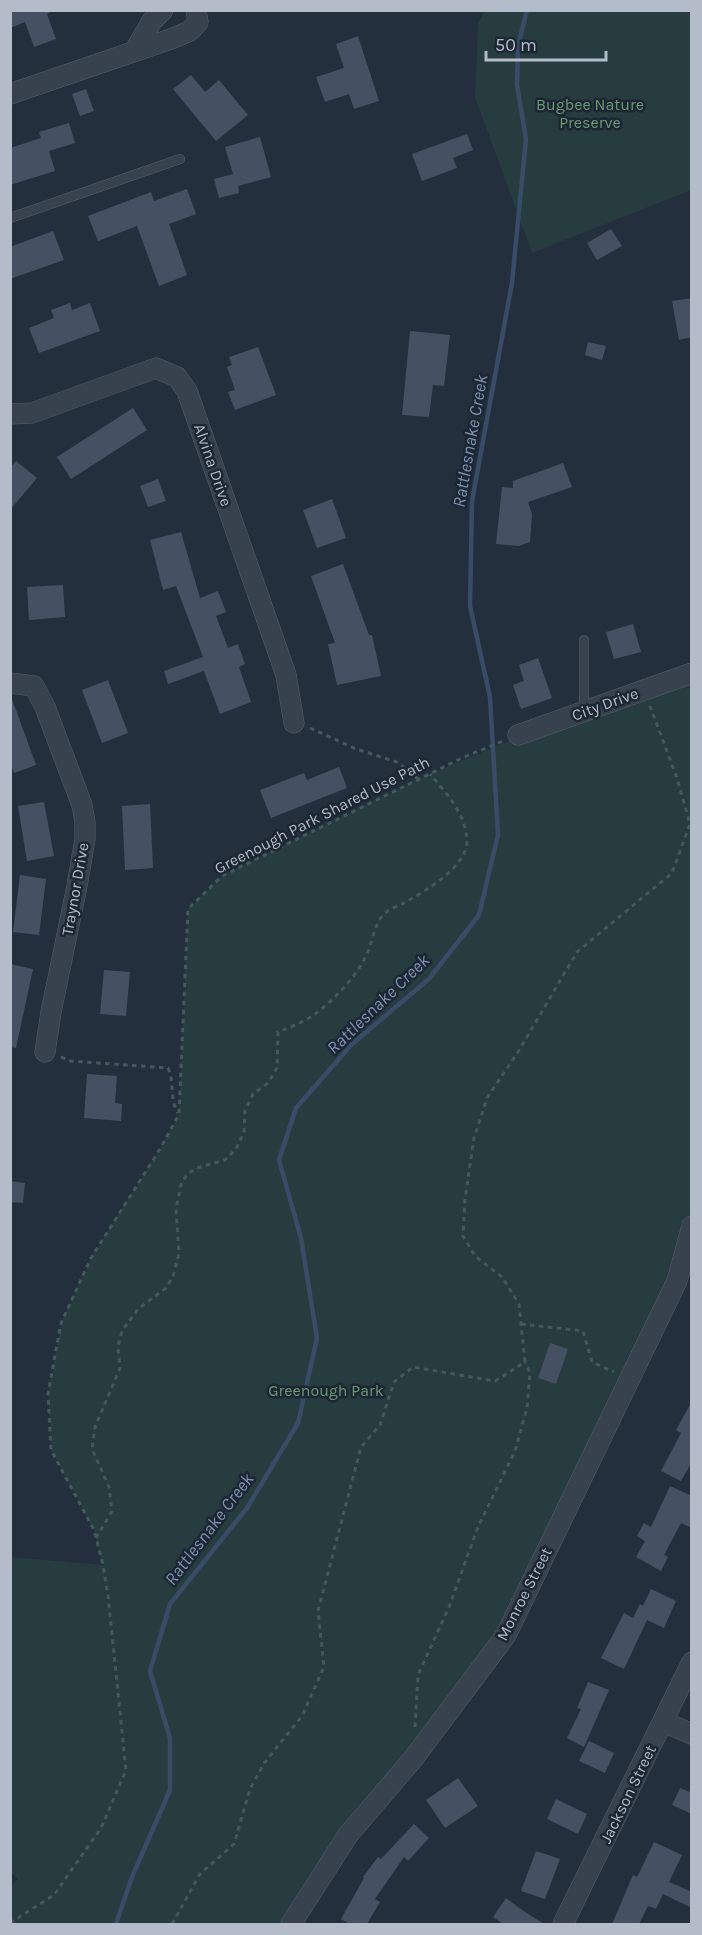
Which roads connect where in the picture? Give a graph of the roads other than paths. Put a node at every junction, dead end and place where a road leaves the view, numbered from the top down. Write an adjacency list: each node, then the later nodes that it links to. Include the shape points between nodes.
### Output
1 (163, 10): 3 (street)
2 (196, 10): 3 (street, via 198,22 190,30)
3 (135, 50): 4 (street)
4 (10, 94)
5 (180, 159): 6 (lane)
6 (10, 218)
7 (10, 414): 12 (street, Alvina Drive, via 32,413 156,368 177,377 187,392 286,675)
8 (584, 640): 11 (lane)
9 (692, 673): 11 (street, City Drive)
10 (10, 683): 14 (street, Traynor Drive, via 34,686 78,794 85,822 77,886)
11 (584, 712): 13 (street, City Drive)
12 (294, 723)
13 (518, 735)
14 (45, 1052)
15 (692, 1226): 19 (street, Monroe Street, via 677,1281 506,1635 413,1759 348,1835)
16 (692, 1662): 17 (street, Jackson Street)
17 (664, 1722): 18 (street); 20 (street, Jackson Street)
18 (692, 1734)
19 (291, 1924)
20 (563, 1924)

